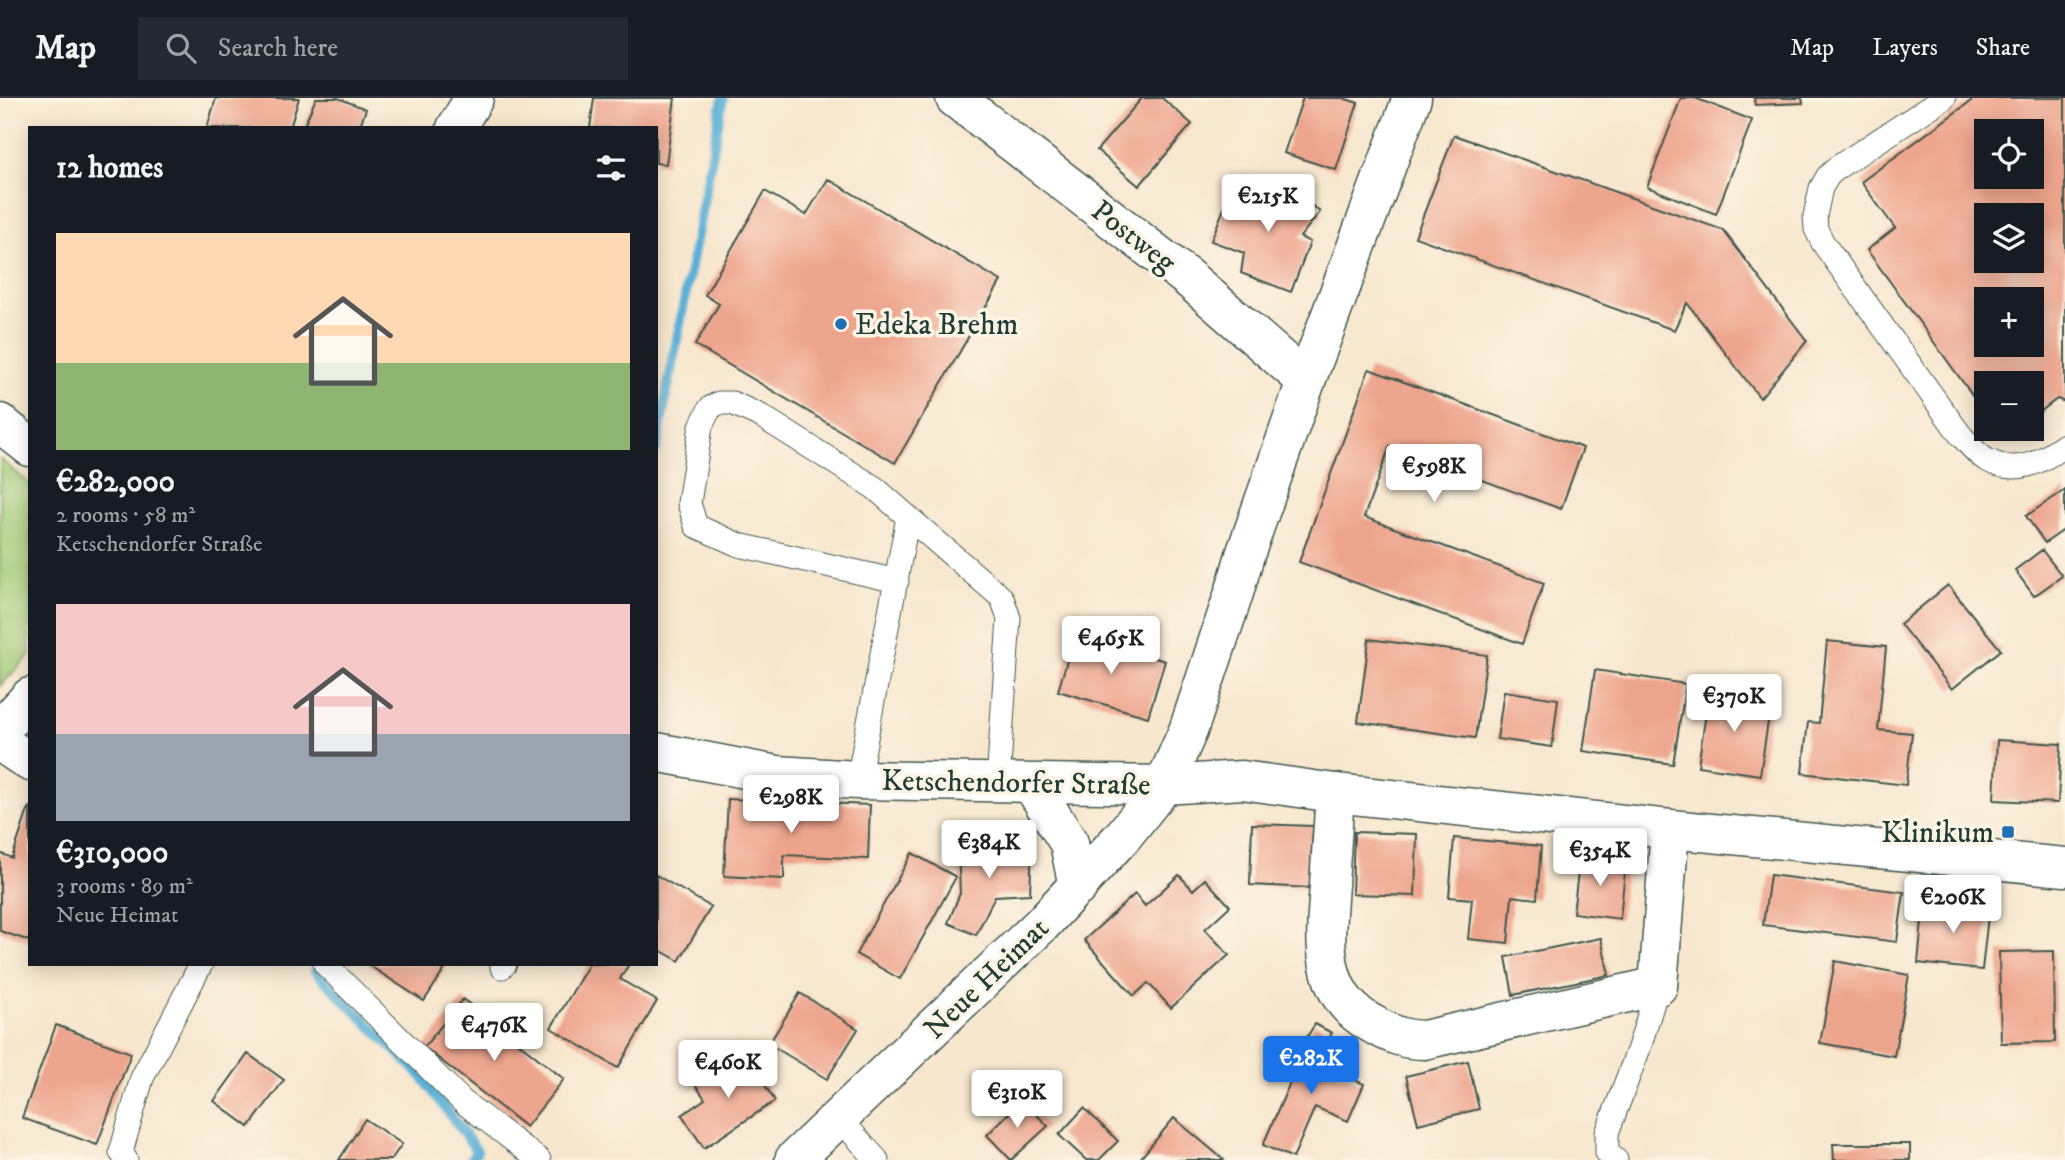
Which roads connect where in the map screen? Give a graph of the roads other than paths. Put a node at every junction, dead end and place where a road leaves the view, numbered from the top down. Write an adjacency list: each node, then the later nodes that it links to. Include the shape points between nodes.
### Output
1 (474, 98): 5 (street)
2 (955, 98): 6 (street, Postweg, via 1188,278)
3 (1412, 98): 6 (street)
4 (1944, 98): 9 (lane, via 1838,167 1821,188 1816,229 1959,433 1986,460 2011,468 2042,461)
5 (457, 126)
6 (1306, 381): 19 (street, via 1188,731)
7 (0, 423): 8 (street)
8 (28, 445)
9 (2065, 445)
10 (908, 517): 11 (lane); 11 (lane, via 875,488 732,403 710,408 701,426 689,503 696,526 739,545); 18 (lane, via 1002,598 1009,618)
11 (897, 581): 17 (lane)
12 (28, 699): 13 (street)
13 (0, 730)
14 (0, 742): 15 (street)
15 (28, 761)
16 (661, 761): 17 (street, Ketschendorfer Straße)
17 (858, 780): 18 (street, Ketschendorfer Straße)
18 (1015, 783): 19 (street, Ketschendorfer Straße); 23 (street, via 1069,844)
19 (1164, 785): 20 (street, Ketschendorfer Straße, via 1242,780); 23 (street, Neue Heimat)
20 (1335, 793): 21 (street, Ketschendorfer Straße); 26 (street, via 1325,944 1332,977 1345,1004 1372,1024 1398,1037 1424,1040)
21 (1670, 829): 22 (street, Ketschendorfer Straße); 26 (street)
22 (2065, 867)
23 (1077, 887): 27 (street, Neue Heimat)
24 (200, 966): 29 (lane, via 142,1077 121,1152)
25 (329, 968): 30 (lane, via 462,1101)
26 (1658, 986): 28 (lane, via 1607,1133)
27 (840, 1119): 31 (street, Neue Heimat); 32 (lane)
28 (1608, 1158)
29 (126, 1160)
30 (540, 1160)
31 (794, 1160)
32 (877, 1160)

